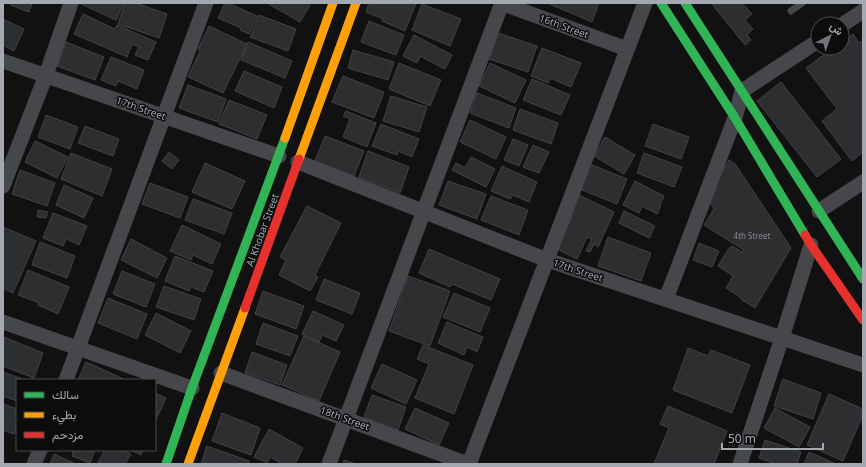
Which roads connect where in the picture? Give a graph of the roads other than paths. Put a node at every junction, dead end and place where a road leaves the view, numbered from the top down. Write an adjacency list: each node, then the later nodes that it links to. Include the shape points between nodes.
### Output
1 (71, 3): 16 (street)
2 (206, 3): 18 (street)
3 (333, 3): 20 (street, Al Khobar Street)
4 (356, 3): 21 (street, Al Khobar Street)
5 (502, 3): 14 (street, 16th Street); 25 (street)
6 (645, 3): 14 (street)
7 (661, 3): 19 (street)
8 (685, 3): 17 (street)
9 (802, 3): 10 (lane)
10 (791, 11)
11 (863, 11): 12 (street)
12 (850, 20)
13 (810, 46): 17 (street)
14 (627, 49): 27 (street)
15 (3, 61): 16 (street, 17th Street)
16 (46, 75): 18 (street, 17th Street); 23 (street)
17 (742, 91): 19 (street); 24 (street)
18 (164, 116): 20 (street, 17th Street); 33 (street)
19 (735, 118): 26 (street); 29 (street)
20 (279, 156): 37 (street, Al Khobar Street)
21 (298, 162): 25 (street, 17th Street); 35 (street, Al Khobar Street)
22 (863, 182): 24 (street)
23 (3, 186)
24 (819, 211): 28 (street)
25 (424, 212): 27 (street, 17th Street); 38 (street)
26 (812, 245): 30 (street); 32 (street)
27 (547, 260): 29 (street, 17th Street); 44 (street)
28 (863, 279)
29 (666, 299): 32 (street, 17th Street)
30 (863, 320)
31 (3, 322): 33 (street)
32 (782, 338): 34 (street, 17th Street); 45 (street)
33 (78, 348): 36 (street); 37 (street)
34 (863, 365)
35 (221, 373): 38 (street, 18th Street); 42 (street, Al Khobar Street)
36 (66, 379)
37 (192, 388): 41 (street, Al Khobar Street)
38 (346, 418): 43 (street); 44 (street, 18th Street)
39 (40, 451): 40 (street)
40 (34, 464)
41 (166, 464)
42 (188, 464)
43 (329, 464)
44 (469, 464)
45 (740, 464)

